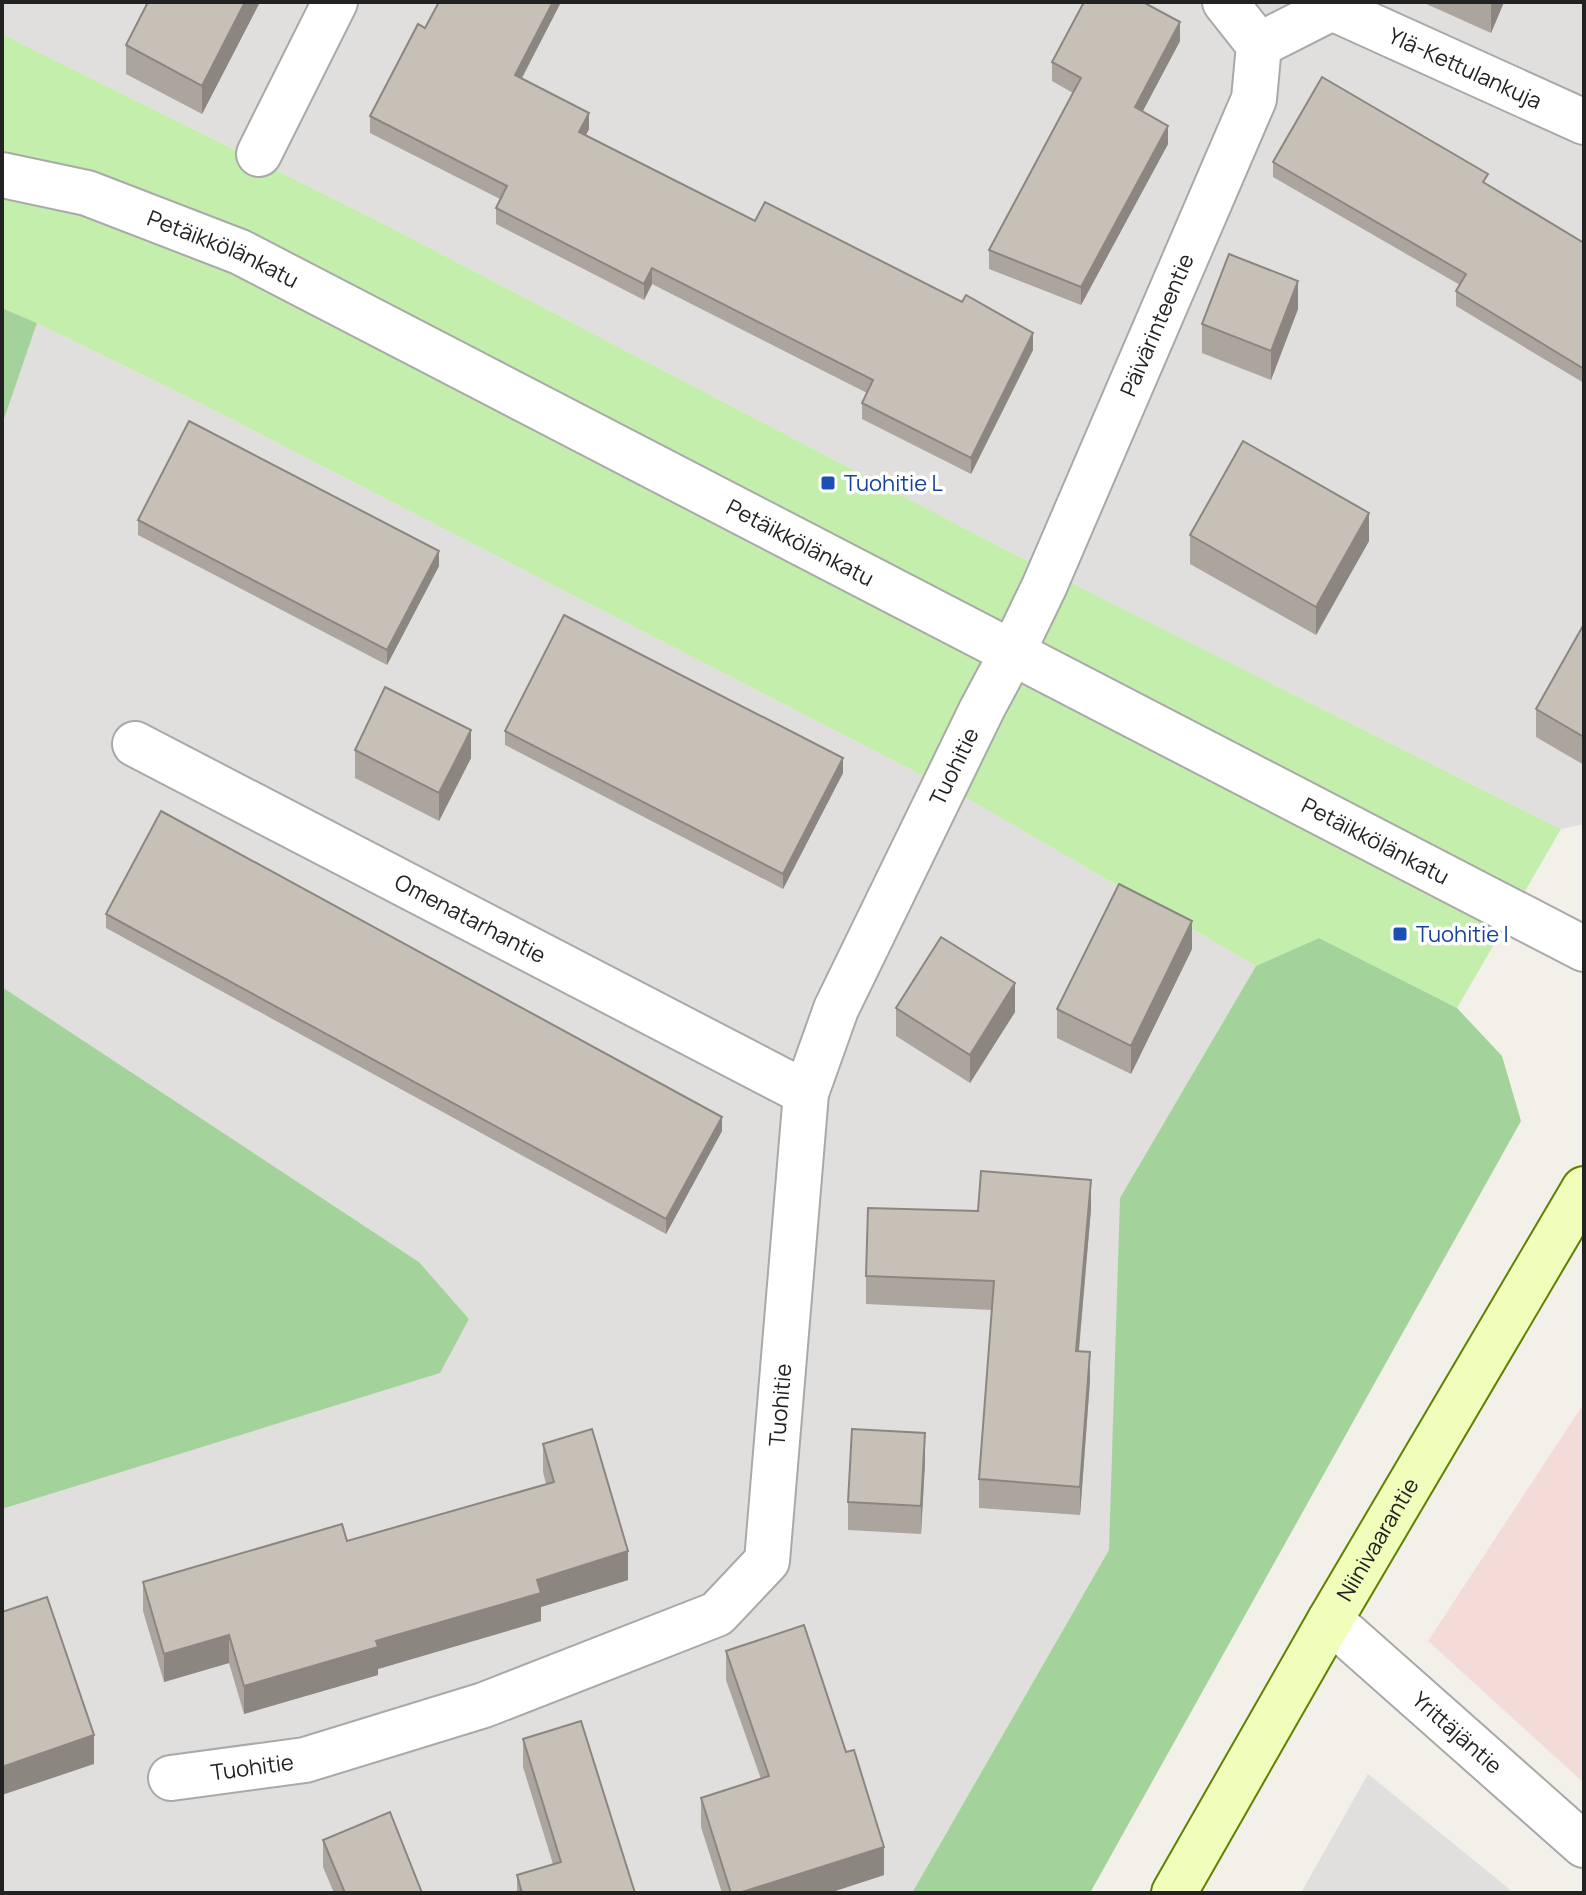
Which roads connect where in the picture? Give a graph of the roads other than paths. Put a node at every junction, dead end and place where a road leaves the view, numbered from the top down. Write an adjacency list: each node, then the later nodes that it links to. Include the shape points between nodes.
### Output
1 (335, 2): 6 (street)
2 (1225, 2): 4 (street)
3 (1333, 5): 4 (street, Ylä-Kettulankuja); 5 (street, Ylä-Kettulankuja)
4 (1259, 45): 8 (street, Päivärinteentie, via 1254,99)
5 (1584, 122)
6 (259, 154)
7 (2, 175): 8 (street, Petäikkölänkatu, via 87,193 240,252)
8 (1013, 651): 10 (street, Petäikkölänkatu); 11 (street, Tuohitie, via 836,1009)
9 (135, 744): 11 (street, Omenatarhantie)
10 (1584, 949)
11 (806, 1093): 14 (street, Tuohitie, via 767,1561 717,1614 484,1705 305,1760)
12 (1584, 1189): 13 (main road, Niinivaarantie)
13 (1330, 1620): 15 (street, Yrittäjäntie); 16 (main road, Niinivaarantie)
14 (171, 1778)
15 (1584, 1845)
16 (1174, 1893)

